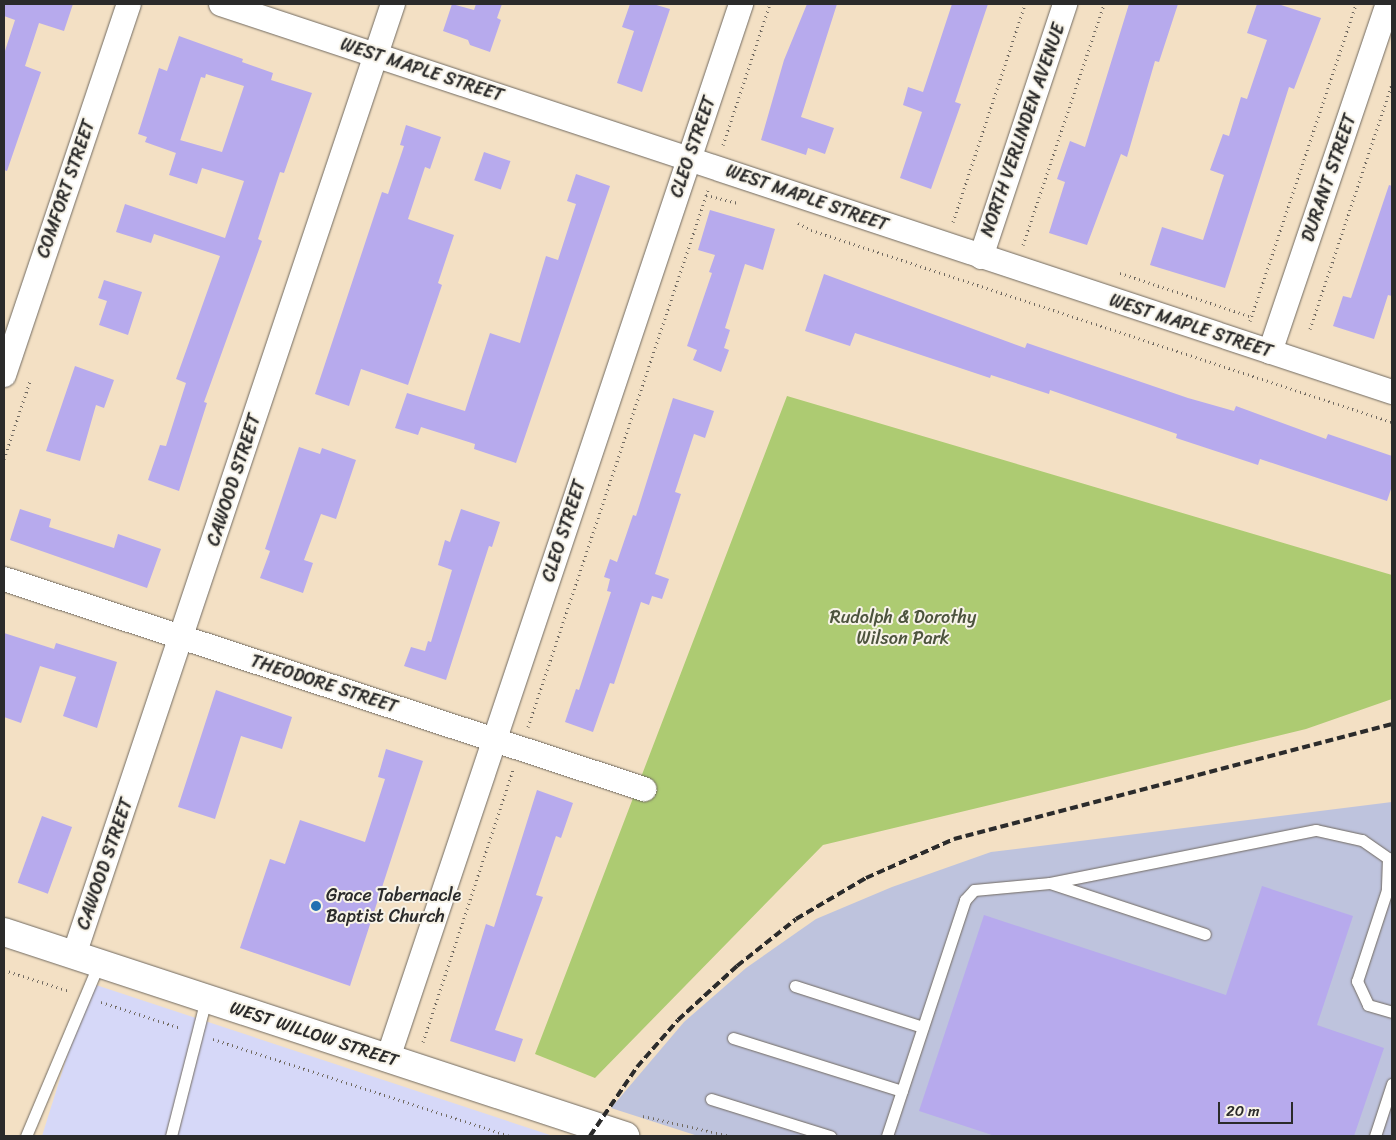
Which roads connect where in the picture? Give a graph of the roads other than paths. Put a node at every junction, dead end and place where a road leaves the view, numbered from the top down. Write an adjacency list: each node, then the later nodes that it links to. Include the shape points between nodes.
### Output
1 (129, 4): 11 (street, COMFORT STREET)
2 (221, 4): 7 (street, WEST MAPLE STREET)
3 (393, 4): 7 (street, CAWOOD STREET)
4 (741, 4): 8 (street, CLEO STREET)
5 (1066, 4): 9 (street, NORTH VERLINDEN AVENUE)
6 (1388, 4): 10 (street, DURANT STREET, via 1279,325)
7 (375, 55): 8 (street, WEST MAPLE STREET); 14 (street, CAWOOD STREET)
8 (688, 158): 9 (street, WEST MAPLE STREET); 15 (street, CLEO STREET)
9 (981, 257): 10 (street, WEST MAPLE STREET)
10 (1260, 349): 12 (street, WEST MAPLE STREET)
11 (4, 374)
12 (1392, 392)
13 (4, 579): 14 (street, THEODORE STREET)
14 (182, 637): 15 (street, THEODORE STREET); 20 (street, CAWOOD STREET)
15 (494, 741): 16 (street, THEODORE STREET); 26 (street, CLEO STREET)
16 (644, 789)
17 (1050, 883): 19 (lane); 23 (lane, via 1316,830 1362,840 1388,858 1387,890 1357,981 1368,1005); 24 (lane, via 974,890 966,900)
18 (4, 932): 20 (street, WEST WILLOW STREET)
19 (1205, 934)
20 (86, 959): 22 (street, WEST WILLOW STREET); 30 (lane, via 85,997)
21 (795, 986): 24 (lane)
22 (206, 999): 26 (street, WEST WILLOW STREET); 31 (lane)
23 (1392, 1012)
24 (923, 1028): 28 (lane)
25 (733, 1038): 28 (lane)
26 (388, 1058): 32 (street, WEST WILLOW STREET)
27 (1392, 1084): 35 (lane)
28 (902, 1091): 34 (lane)
29 (711, 1099): 33 (lane)
30 (26, 1136)
31 (171, 1136)
32 (625, 1136)
33 (830, 1136)
34 (887, 1136)
35 (1375, 1136)

